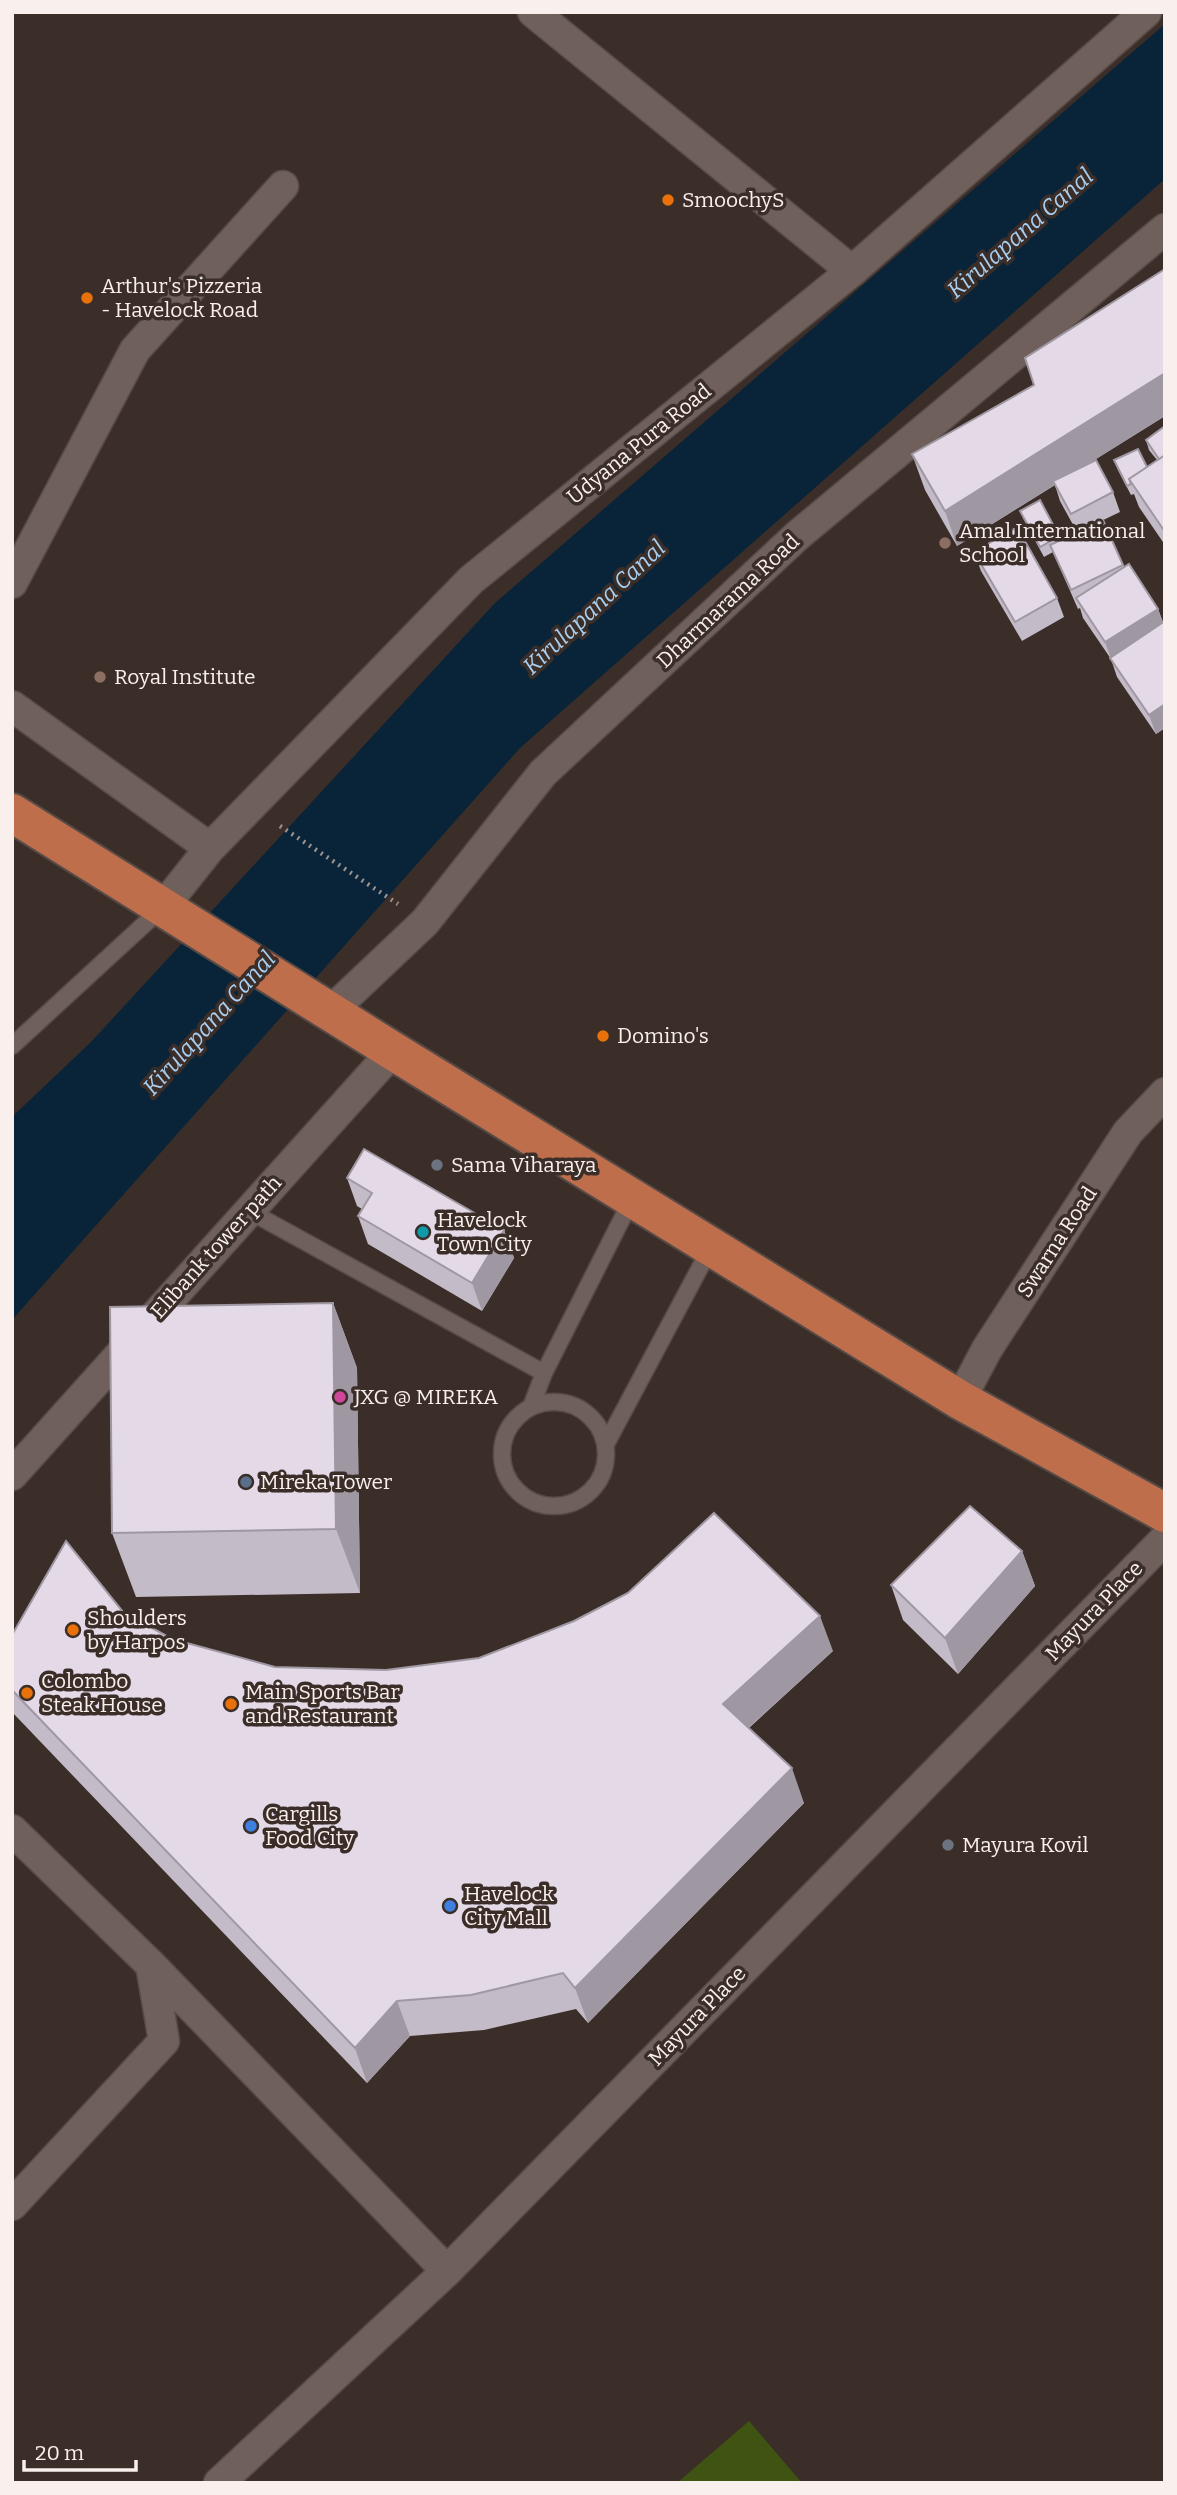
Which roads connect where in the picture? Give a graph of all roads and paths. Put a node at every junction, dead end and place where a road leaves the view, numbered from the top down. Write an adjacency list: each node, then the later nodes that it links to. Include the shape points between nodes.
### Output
1 (533, 12): 5 (street)
2 (1146, 12): 5 (street, Udyana Pura Road)
3 (283, 186): 6 (street, via 135,350)
4 (1165, 229): 13 (street, Dharmarama Road, via 797,536 543,773 425,922)
5 (852, 271): 10 (street, Udyana Pura Road, via 471,579)
6 (12, 583)
7 (12, 706): 10 (street)
8 (12, 813): 12 (highway)
9 (270, 819): 11 (path)
10 (209, 848): 12 (street, Udyana Pura Road)
11 (405, 909)
12 (166, 910): 13 (highway); 14 (lane)
13 (319, 1005): 15 (highway)
14 (12, 1046)
15 (393, 1051): 17 (highway); 18 (street, Elibank tower path)
16 (1165, 1093): 21 (street, Swarna Road, via 1128,1132)
17 (632, 1199): 19 (highway); 20 (lane)
18 (249, 1211): 20 (lane); 24 (street, Elibank tower path)
19 (711, 1247): 21 (highway); 23 (lane)
20 (544, 1373): 22 (lane)
21 (960, 1400): 25 (highway)
22 (531, 1407): 23 (lane, via 548,1402 581,1409 594,1421); 23 (lane, via 507,1431 502,1464 519,1494 534,1503 568,1505 584,1497 604,1470)
23 (606, 1444)
24 (12, 1475)
25 (1165, 1513)
26 (1165, 1539): 30 (street, Mayura Place)
27 (12, 1830): 28 (street)
28 (151, 1965): 29 (street, via 164,2041); 30 (street)
29 (12, 2205)
30 (447, 2271): 31 (street, Mayura Place)
31 (219, 2483)

